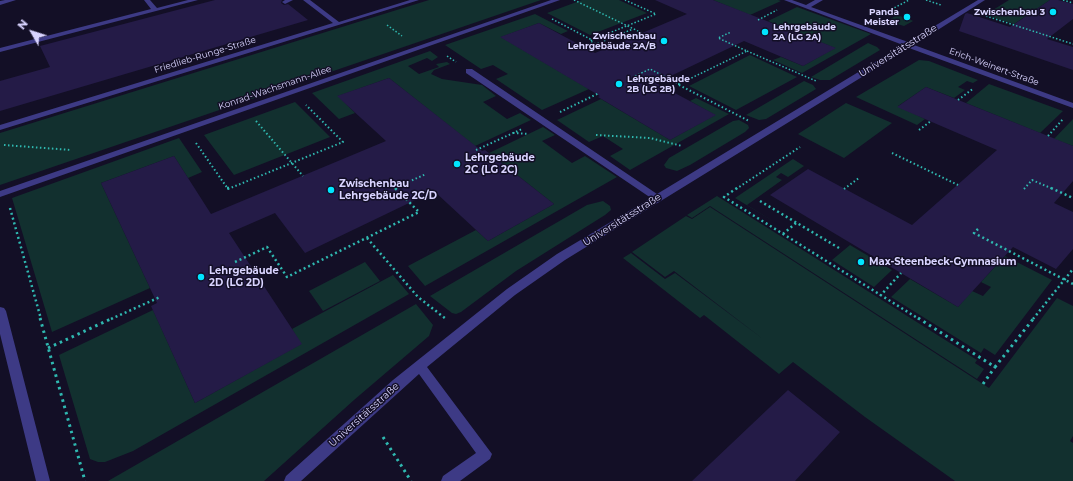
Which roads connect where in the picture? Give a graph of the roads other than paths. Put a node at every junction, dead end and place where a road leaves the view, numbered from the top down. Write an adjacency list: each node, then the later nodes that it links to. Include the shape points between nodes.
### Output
1 (13, 0): 10 (street)
2 (147, 0): 12 (street)
3 (195, 0): 12 (street)
4 (306, 0): 13 (street)
5 (416, 0): 13 (street, Friedlieb-Runge-Straße)
6 (557, 0): 19 (street, Konrad-Wachsmann-Allee)
7 (787, 0): 11 (street)
8 (820, 0): 11 (street)
9 (982, 0): 14 (street, Universitätsstraße)
10 (0, 3)
11 (806, 7): 14 (street)
12 (155, 10): 15 (street)
13 (338, 24): 18 (street, Friedlieb-Runge-Straße)
14 (909, 45): 17 (street, Erich-Weinert-Straße); 20 (street, Universitätsstraße)
15 (0, 50)
16 (469, 71): 20 (street)
17 (1073, 106)
18 (0, 128)
19 (3, 193)
20 (657, 198): 22 (street, Universitätsstraße, via 511,292)
21 (0, 311): 23 (street)
22 (420, 366): 24 (street, Universitätsstraße); 25 (street, via 485,454)
23 (43, 481)
24 (291, 481)
25 (448, 481)

